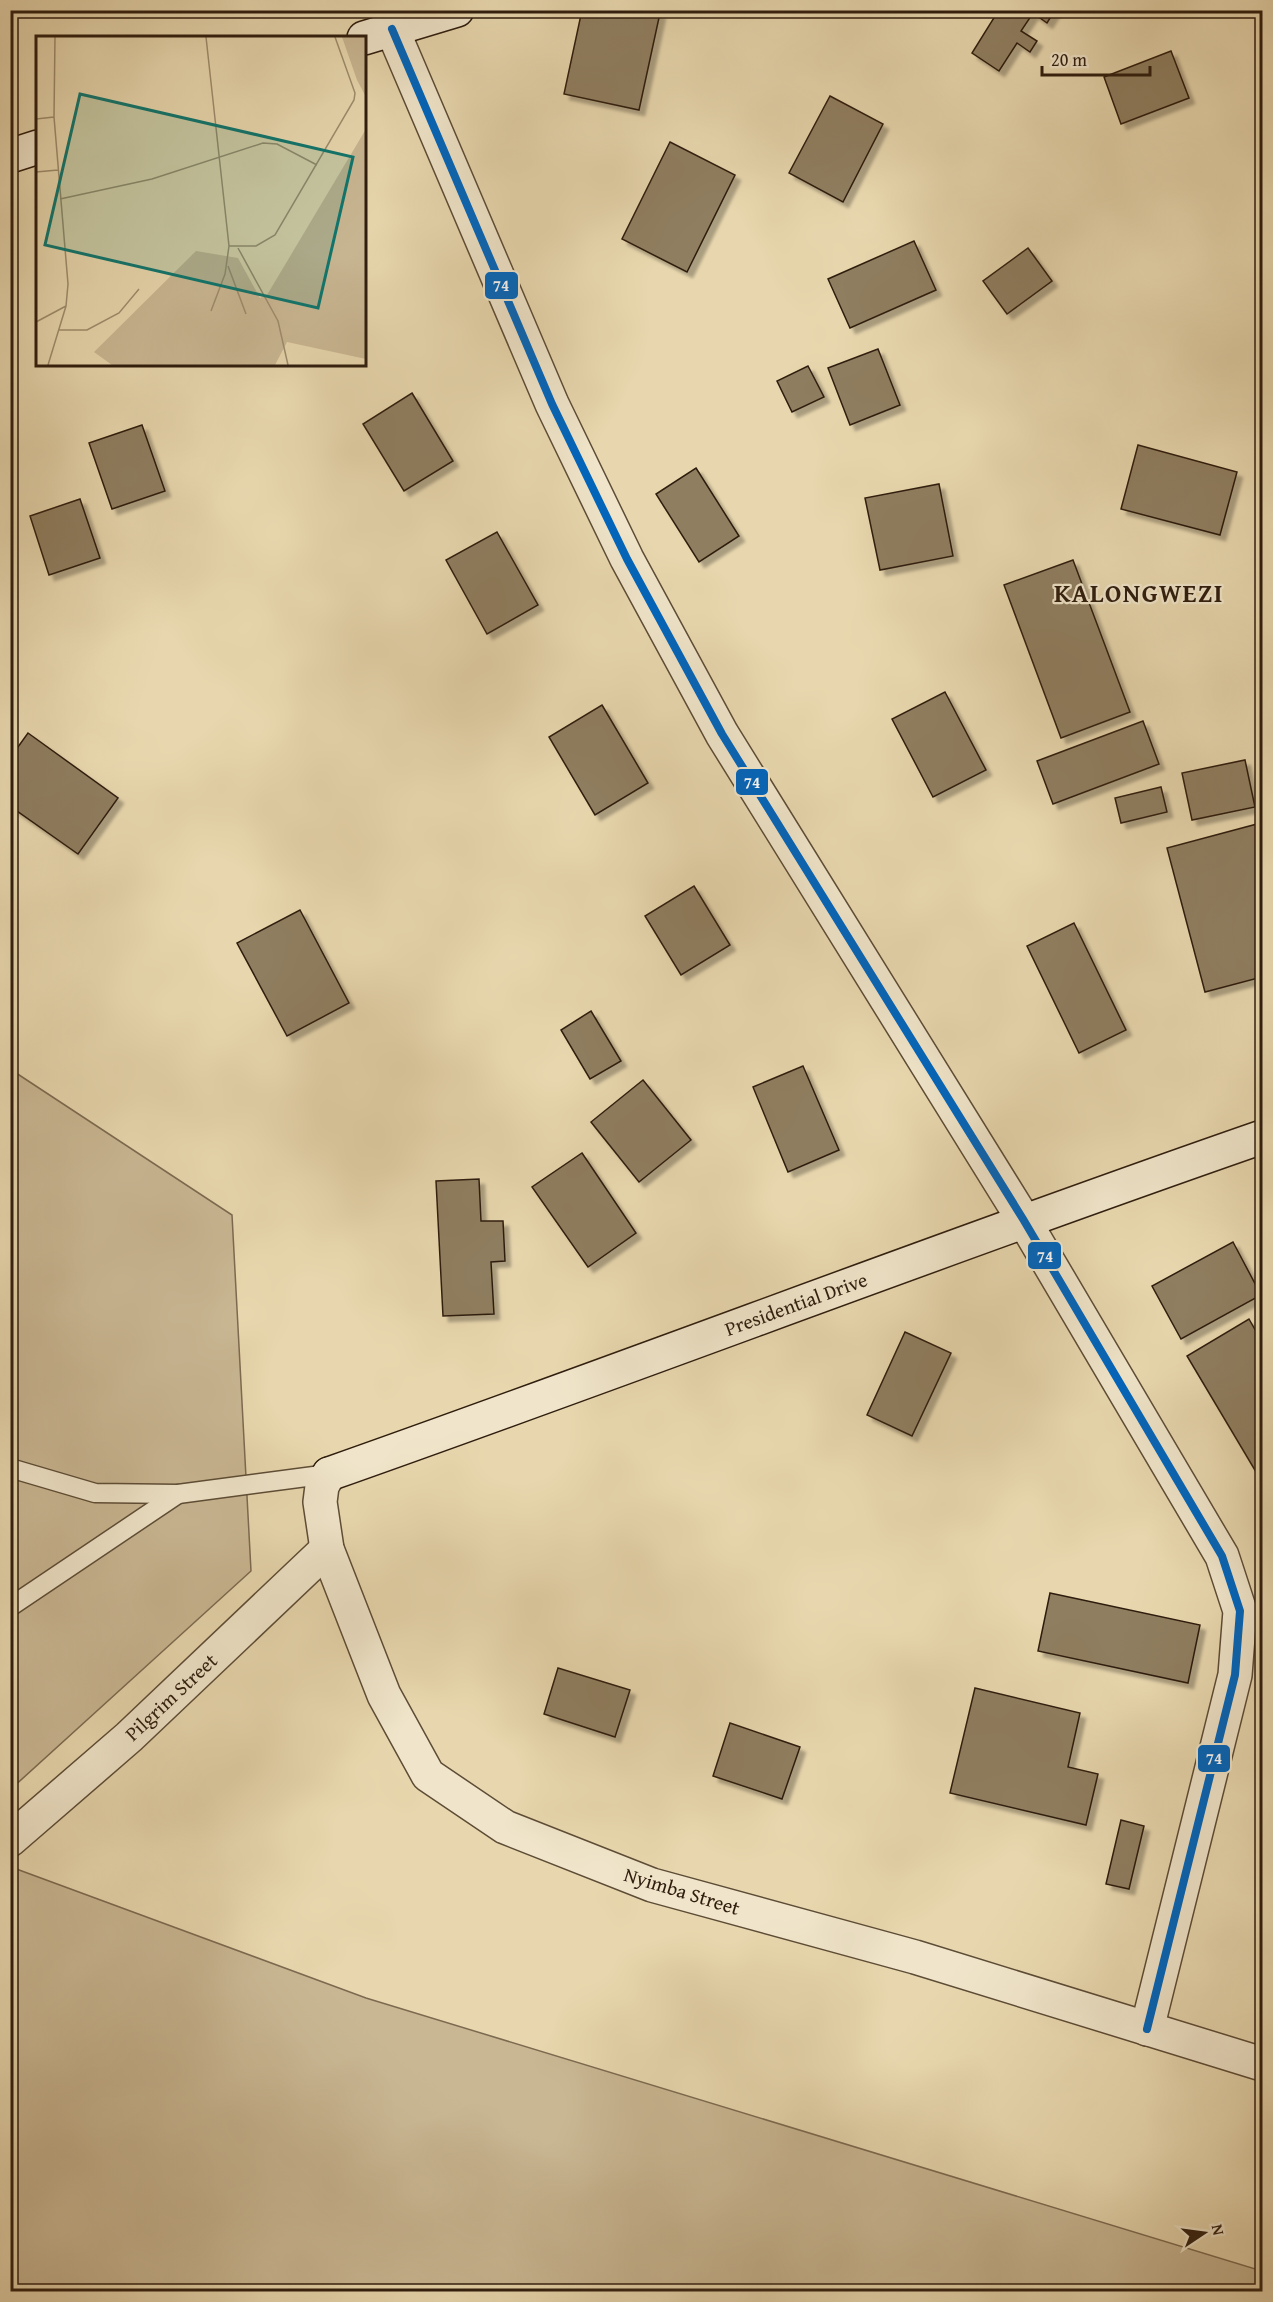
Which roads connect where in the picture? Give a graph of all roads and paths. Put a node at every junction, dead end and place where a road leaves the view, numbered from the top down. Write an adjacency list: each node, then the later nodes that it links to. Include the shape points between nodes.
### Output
1 (457, 10): 2 (street)
2 (378, 33): 6 (street, via 627,560 722,734)
3 (36, 148): 4 (street)
4 (10, 156)
5 (1263, 1137): 6 (street, Presidential Drive)
6 (1023, 1219): 8 (street, Presidential Drive); 13 (street, via 1222,1556 1240,1611 1235,1676)
7 (10, 1468): 9 (lane, via 95,1493)
8 (329, 1474): 9 (lane); 10 (street, Nyimba Street, via 320,1502)
9 (178, 1494): 11 (lane)
10 (327, 1549): 12 (street, Pilgrim Street, via 129,1737); 13 (street, Nyimba Street, via 384,1695 428,1775 505,1827 652,1885 915,1957)
11 (10, 1607)
12 (10, 1840)
13 (1147, 2029): 14 (street, Nyimba Street)
14 (1263, 2064)

